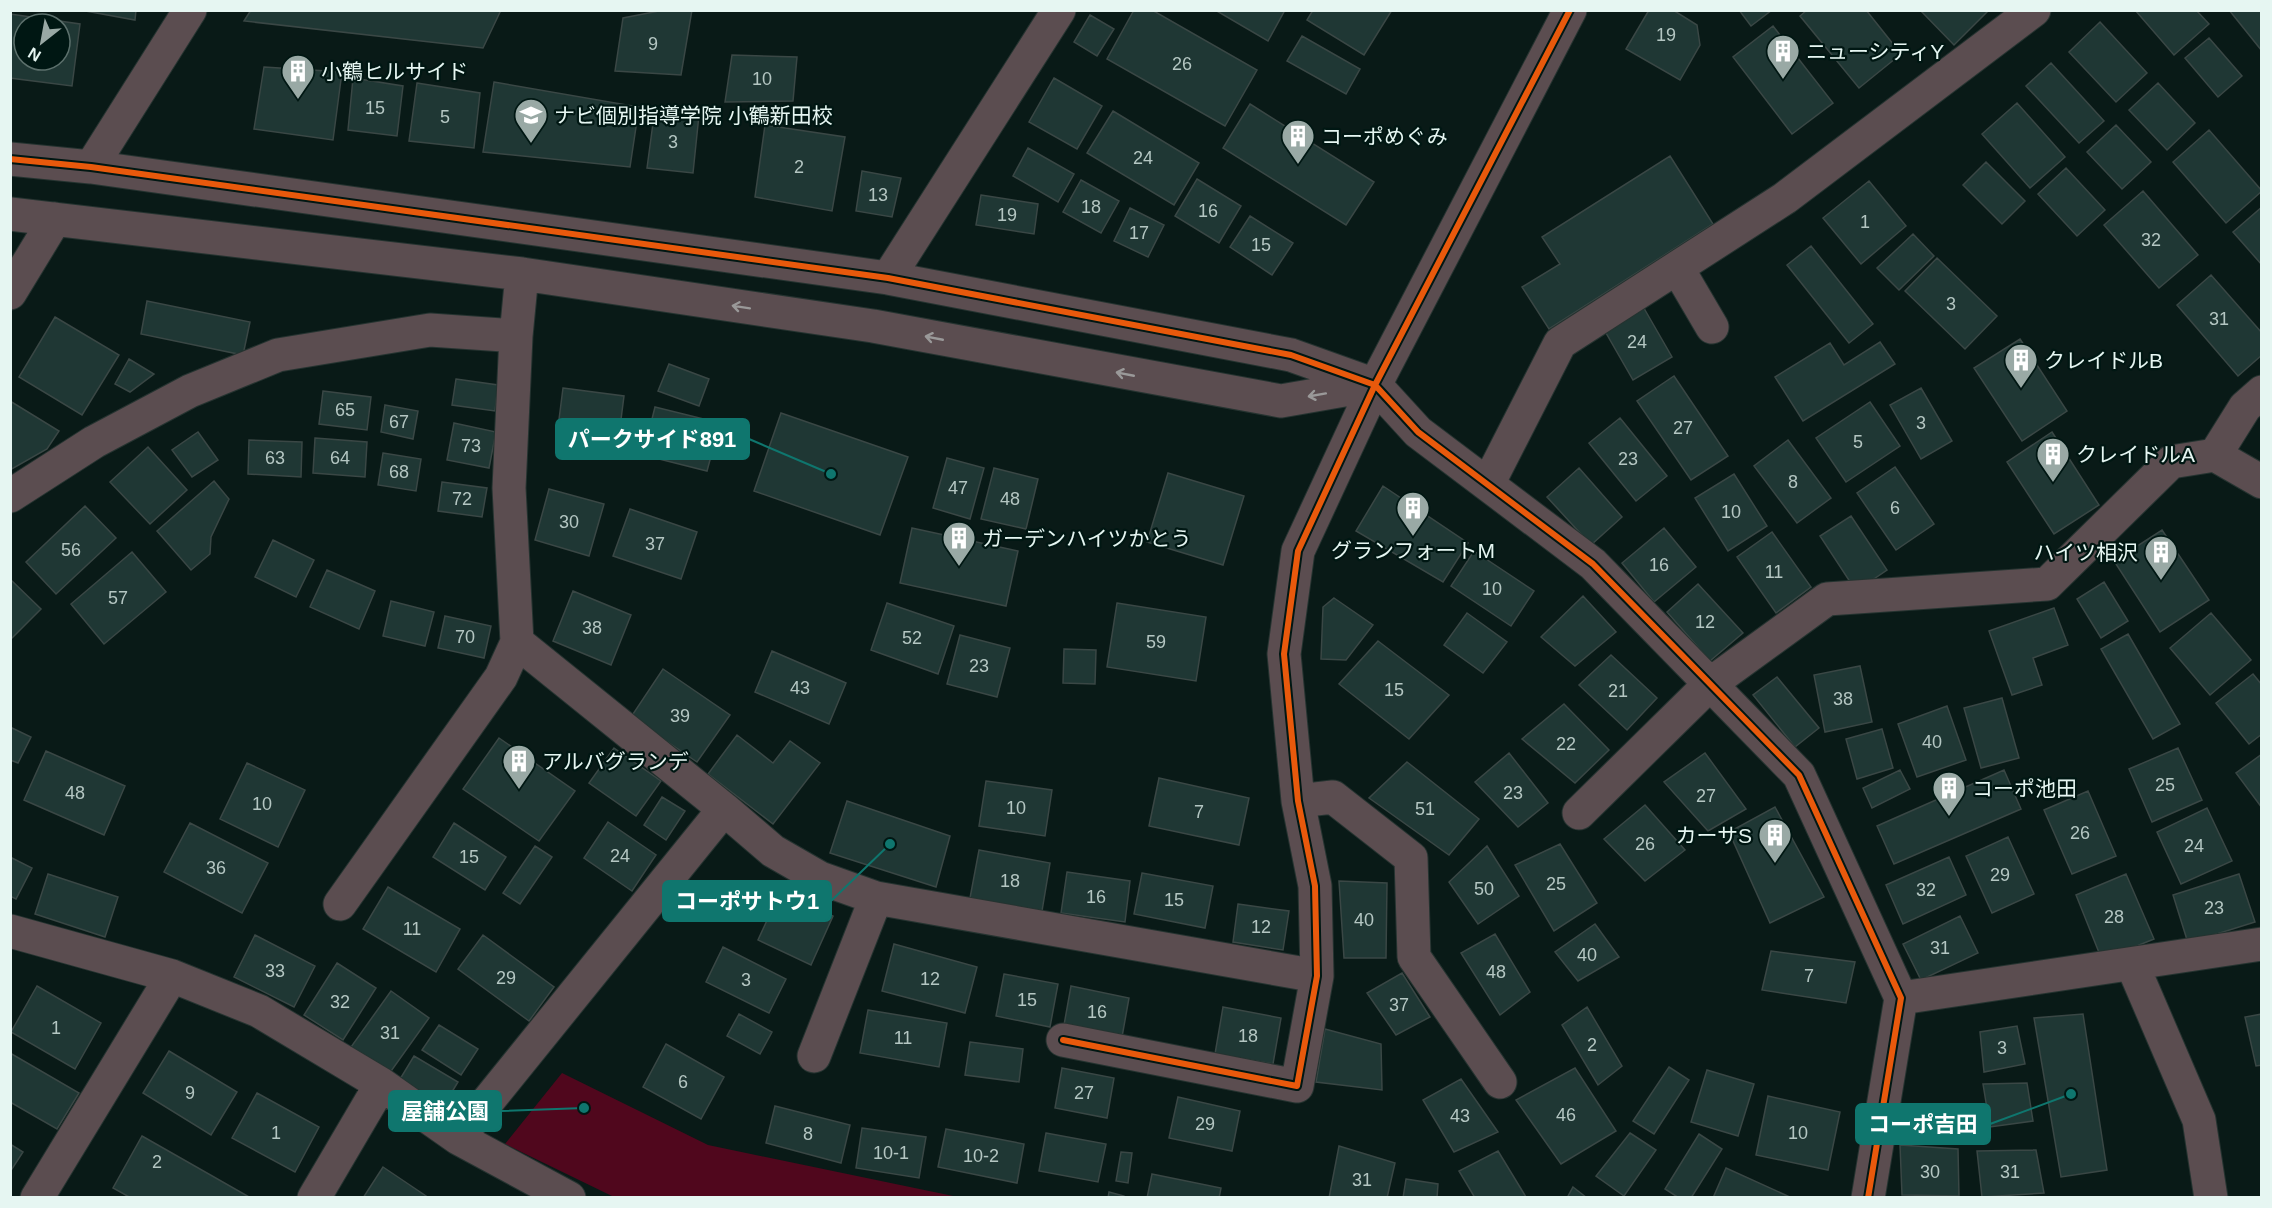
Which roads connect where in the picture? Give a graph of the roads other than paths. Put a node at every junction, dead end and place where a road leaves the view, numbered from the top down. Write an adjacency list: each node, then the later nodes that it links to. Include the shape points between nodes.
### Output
1 (190, 10): 6 (street)
2 (1059, 10): 11 (street)
3 (1570, 10): 15 (street)
4 (2034, 10): 9 (street, via 1785,198)
5 (10, 159): 6 (street)
6 (91, 167): 11 (street)
7 (10, 214): 8 (street)
8 (55, 219): 10 (street); 12 (street)
9 (1678, 269): 13 (street); 19 (street, via 1560,343)
10 (522, 274): 14 (street); 15 (street, one-way to 10, via 1281,401 873,326)
11 (888, 278): 15 (street, via 1291,355)
12 (10, 293)
13 (1712, 327)
14 (516, 336): 20 (street, via 430,330 278,355 189,391 94,442); 21 (street, via 509,488)
15 (1375, 385): 19 (street, via 1418,432); 23 (street, via 1298,551 1284,654)
16 (2262, 392): 17 (street, via 2245,407)
17 (2215, 455): 18 (street); 22 (street, via 2170,462 2047,584 1827,599)
18 (2262, 482)
19 (1488, 484): 22 (street, via 1593,564)
20 (10, 496)
21 (517, 642): 24 (street); 27 (street, via 501,677)
22 (1710, 684): 25 (street); 33 (street, via 1799,775)
23 (1298, 801): 32 (street, via 1315,886); 36 (street, via 1334,797 1411,858 1414,957)
24 (724, 808): 26 (street, via 773,851 819,878); 38 (street)
25 (1579, 813)
26 (876, 898): 32 (street); 35 (street)
27 (340, 904)
28 (10, 931): 31 (street)
29 (2262, 944): 30 (street)
30 (2132, 964): 33 (street); 43 (street, via 2199,1120)
31 (172, 976): 37 (street, via 259,1011); 39 (street)
32 (1317, 976): 34 (street, via 1297,1086)
33 (1901, 998): 42 (street)
34 (1064, 1040)
35 (814, 1056)
36 (1500, 1082)
37 (381, 1084): 38 (street); 40 (street)
38 (458, 1138): 41 (street)
39 (37, 1197)
40 (314, 1197)
41 (569, 1197)
42 (1868, 1197)
43 (2211, 1197)

